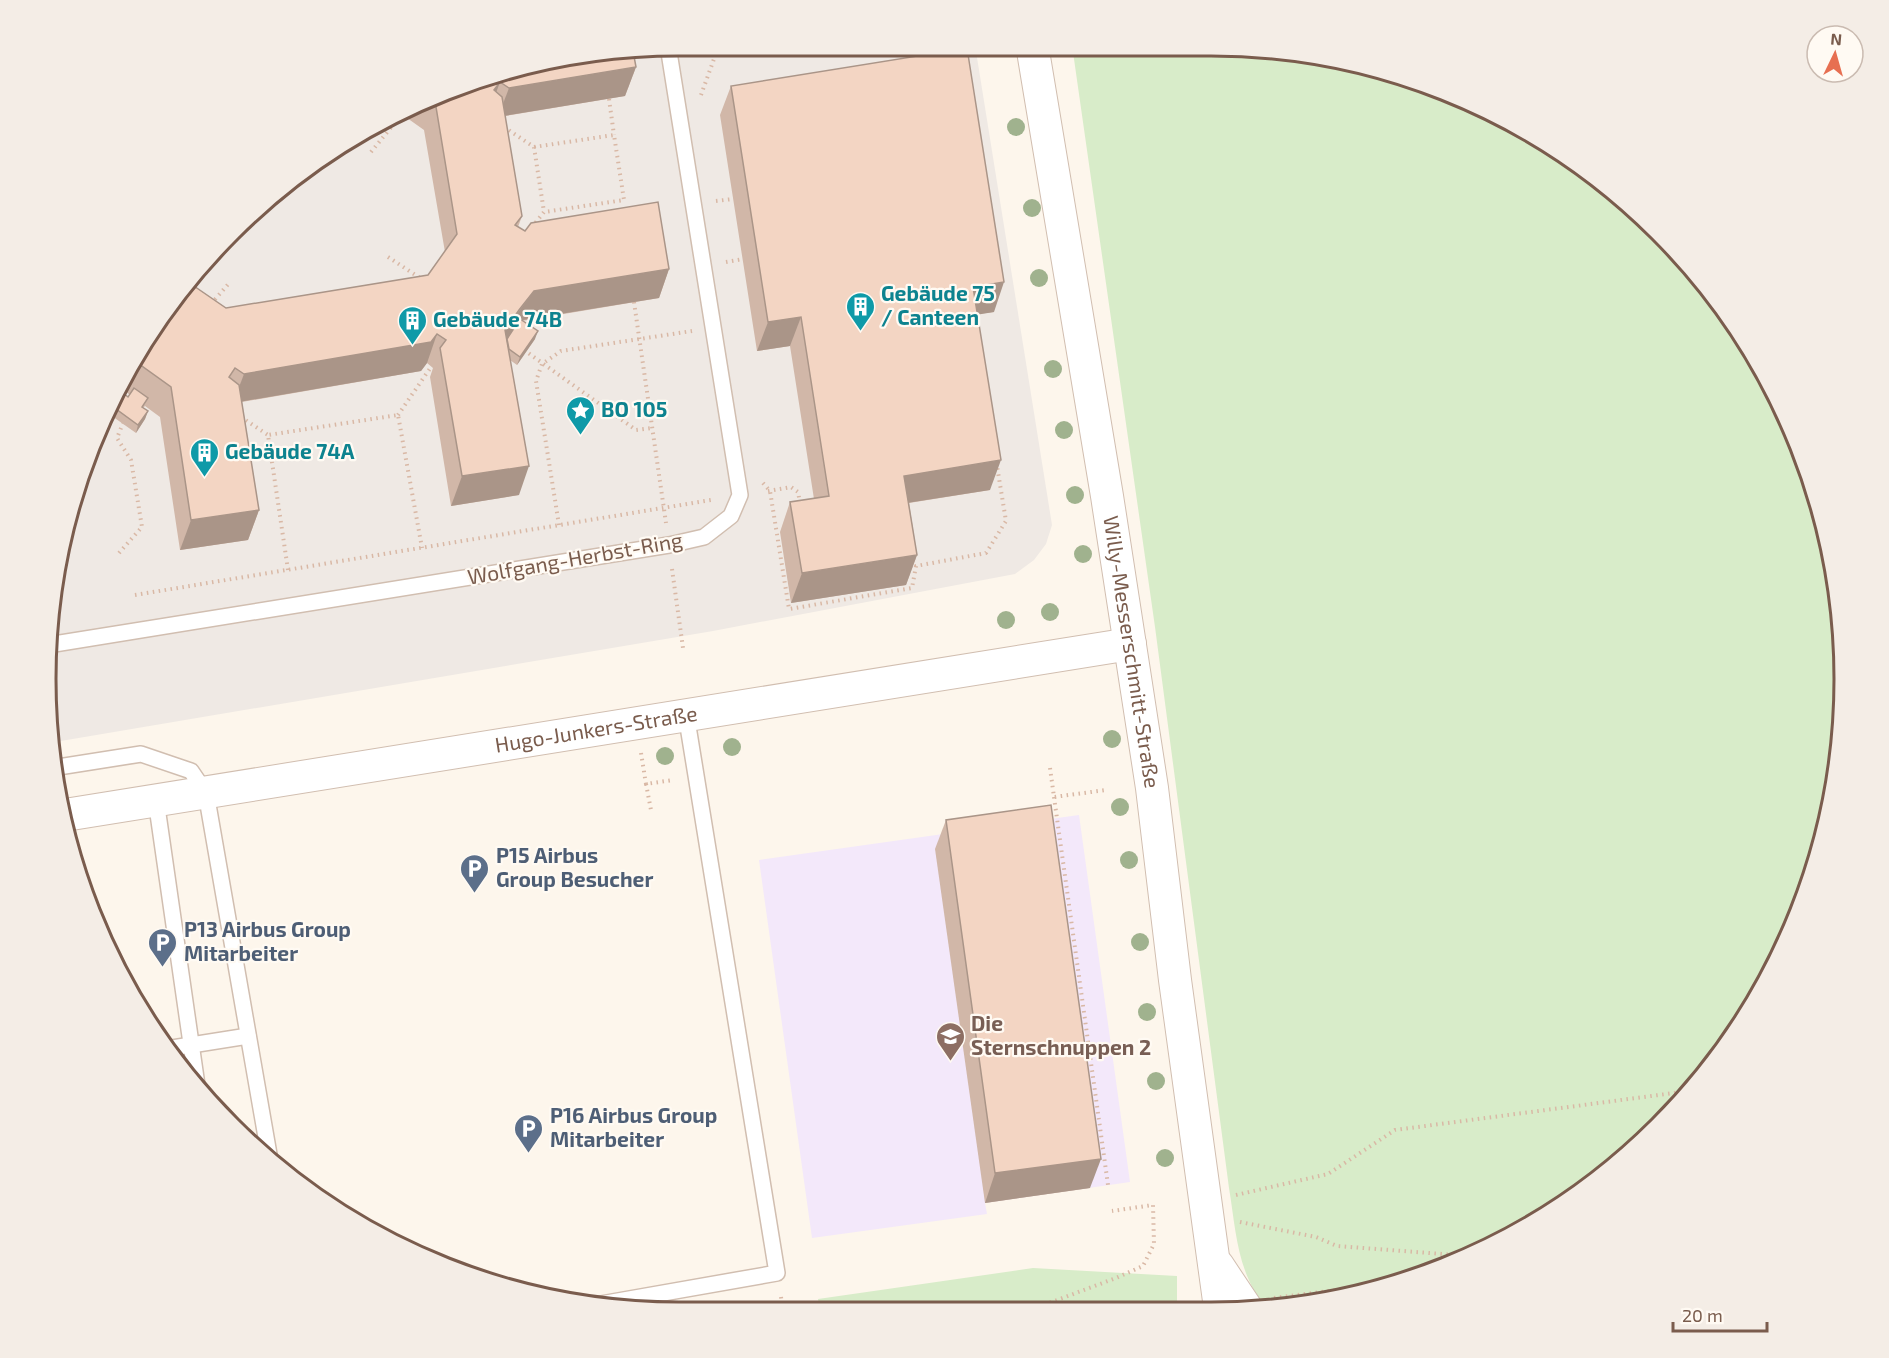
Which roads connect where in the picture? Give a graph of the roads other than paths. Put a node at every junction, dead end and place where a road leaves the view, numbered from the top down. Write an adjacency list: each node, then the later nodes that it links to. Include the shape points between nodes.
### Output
1 (670, 56): 3 (lane, Wolfgang-Herbst-Ring, via 740,495 731,516 704,537 669,545)
2 (1034, 56): 4 (street, Willy-Messerschmitt-Straße)
3 (57, 644)
4 (1130, 644): 5 (street, Hugo-Junkers-Straße); 15 (street, Willy-Messerschmitt-Straße)
5 (686, 714): 7 (street, Hugo-Junkers-Straße); 16 (lane, via 777,1274)
6 (62, 766): 7 (lane, via 141,754 190,771)
7 (206, 793): 8 (street, Hugo-Junkers-Straße); 10 (lane)
8 (156, 800): 9 (street, Hugo-Junkers-Straße); 11 (lane)
9 (70, 814)
10 (248, 1036): 11 (lane); 14 (lane)
11 (191, 1045): 12 (lane); 13 (lane)
12 (176, 1047)
13 (195, 1072)
14 (268, 1148)
15 (1215, 1260): 17 (street, Willy-Messerschmitt-Straße); 18 (street, Willy-Messerschmitt-Straße)
16 (626, 1300)
17 (1256, 1301)
18 (1219, 1302)

